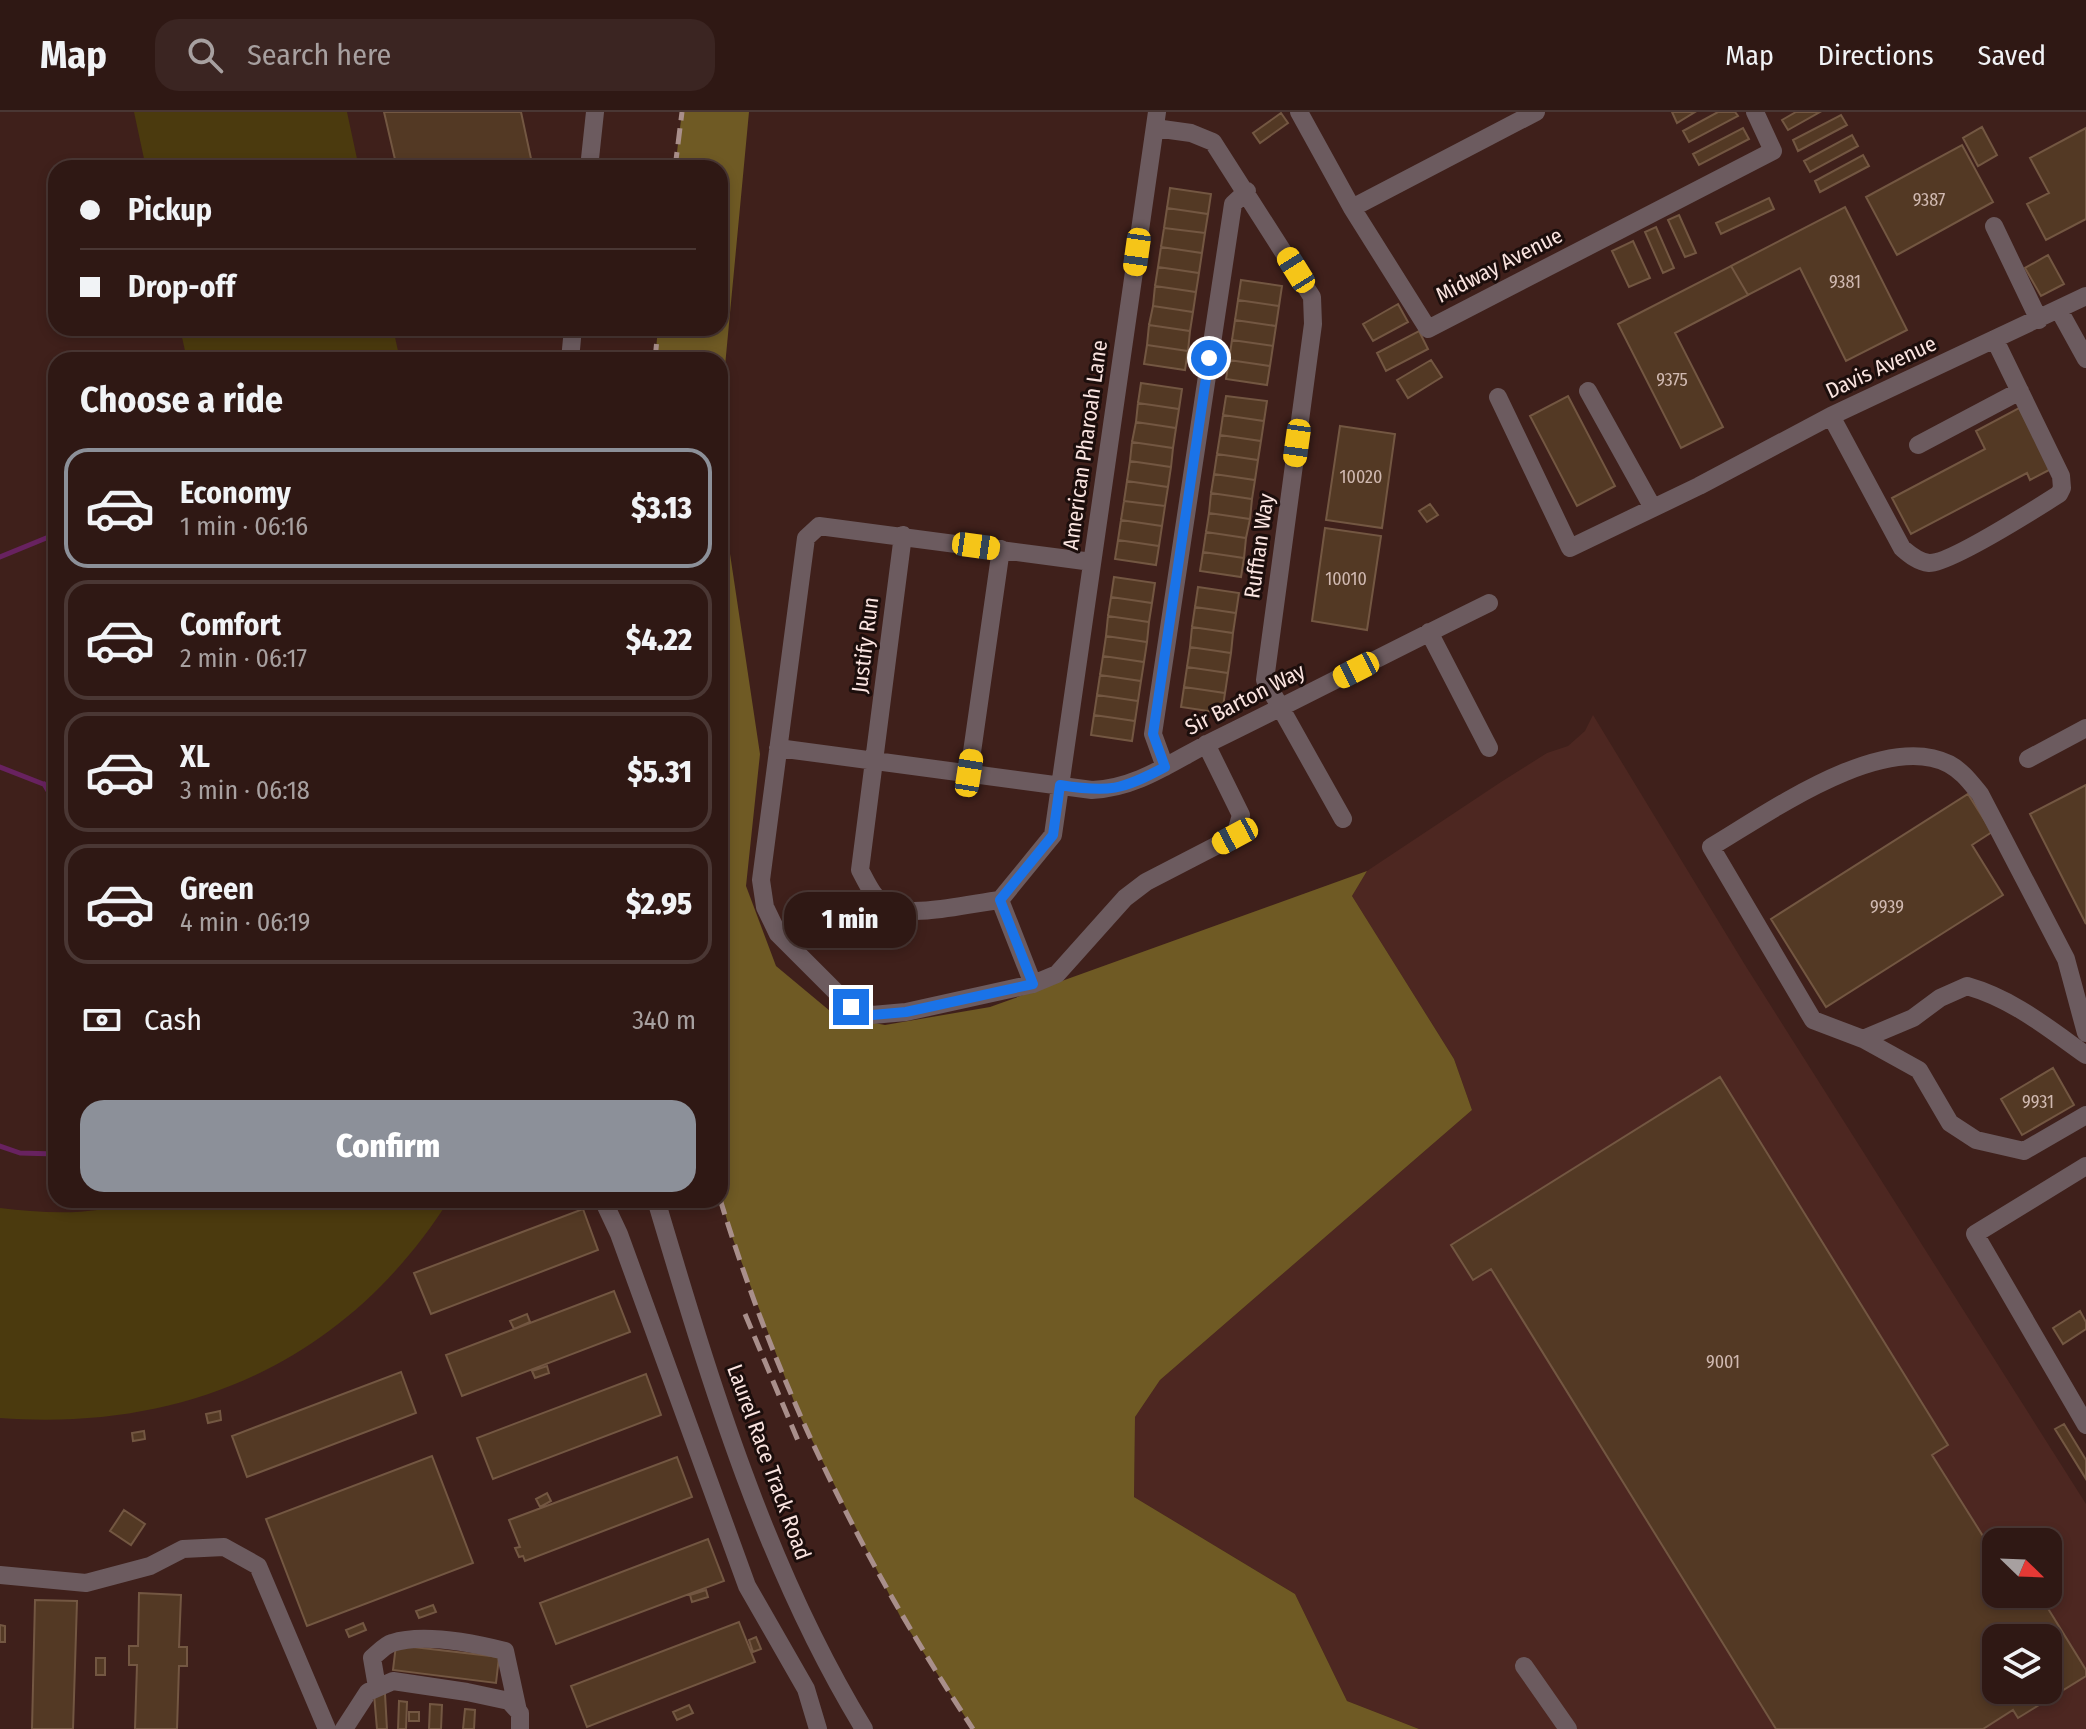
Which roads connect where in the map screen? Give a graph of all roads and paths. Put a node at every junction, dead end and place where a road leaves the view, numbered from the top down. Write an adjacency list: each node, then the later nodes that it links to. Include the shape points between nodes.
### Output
1 (595, 112): 6 (street)
2 (1299, 112): 8 (street, Midway Avenue)
3 (1536, 112): 8 (street)
4 (1755, 112): 8 (street, Midway Avenue, via 1773,151 1428,329)
5 (1156, 120): 7 (street, Ruffian Way, via 1213,142); 23 (street, American Pharoah Lane)
6 (590, 160)
7 (1247, 191): 26 (street, Ruffian Way, via 1312,297 1314,314 1265,680); 33 (street, via 1233,204 1153,734)
8 (1352, 208)
9 (1994, 226): 12 (street)
10 (2086, 296): 11 (street, Davis Avenue)
11 (2059, 310): 12 (street, Davis Avenue); 14 (street)
12 (2039, 320): 13 (street, Davis Avenue)
13 (1995, 340): 16 (street); 18 (street, Davis Avenue)
14 (2086, 359)
15 (1588, 391): 20 (street)
16 (2020, 391): 18 (street, via 2061,476 2059,494 1930,563 1911,556 1897,541); 19 (street)
17 (1498, 397): 20 (street, Davis Avenue, via 1570,548)
18 (1831, 416): 20 (street, Davis Avenue)
19 (1918, 445)
20 (1653, 508)
21 (903, 535): 22 (street); 29 (street, via 819,526 806,538); 32 (street, Justify Run)
22 (1001, 549): 23 (street); 34 (street)
23 (1092, 562): 35 (street, American Pharoah Lane)
24 (1489, 603): 25 (street, Sir Barton Way)
25 (1429, 632): 26 (street, Sir Barton Way); 30 (street)
26 (1283, 707): 28 (street, Sir Barton Way); 36 (street, Ruffian Way)
27 (2086, 728): 31 (street)
28 (1206, 744): 33 (street, Sir Barton Way); 38 (street, via 1241,815 1235,836 1146,882 1057,974)
29 (778, 748): 32 (street, Sir Barton Way); 38 (street, via 761,880 765,907 778,934 851,1007 872,1015 906,1012)
30 (1489, 748)
31 (2028, 759)
32 (874, 760): 34 (street, Sir Barton Way); 37 (street, Justify Run, via 860,870 872,893 888,907 913,911)
33 (1165, 767): 35 (street, Sir Barton Way, via 1115,789)
34 (969, 773): 35 (street, Sir Barton Way)
35 (1060, 785): 37 (street, American Pharoah Lane, via 1053,835)
36 (1343, 819)
37 (1000, 900): 38 (street)
38 (1033, 984)
39 (2086, 1033): 40 (street, via 2066,959 1980,794 1962,772 1925,757 1888,758 1831,776 1711,847 1813,1020)
40 (1863, 1039): 41 (street, via 1967,986 1994,994); 42 (street, via 1919,1070 1950,1123 1976,1140 2024,1151)
41 (2086, 1055)
42 (2086, 1115)
43 (2086, 1166): 46 (street, via 1975,1234)
44 (607, 1208): 53 (street, via 747,1586 806,1689)
45 (658, 1208): 54 (street, Laurel Race Track Road, via 764,1528 806,1623)
46 (2086, 1425)
47 (0, 1575): 51 (street, via 86,1583 150,1566 183,1549 224,1547 258,1566)
48 (1524, 1666): 55 (street)
49 (377, 1687): 50 (street, via 393,1681 509,1701); 50 (street, via 372,1658 389,1643 432,1639 490,1647 505,1651); 52 (street)
50 (519, 1720)
51 (327, 1729)
52 (344, 1729)
53 (818, 1729)
54 (864, 1729)
55 (1568, 1729)

